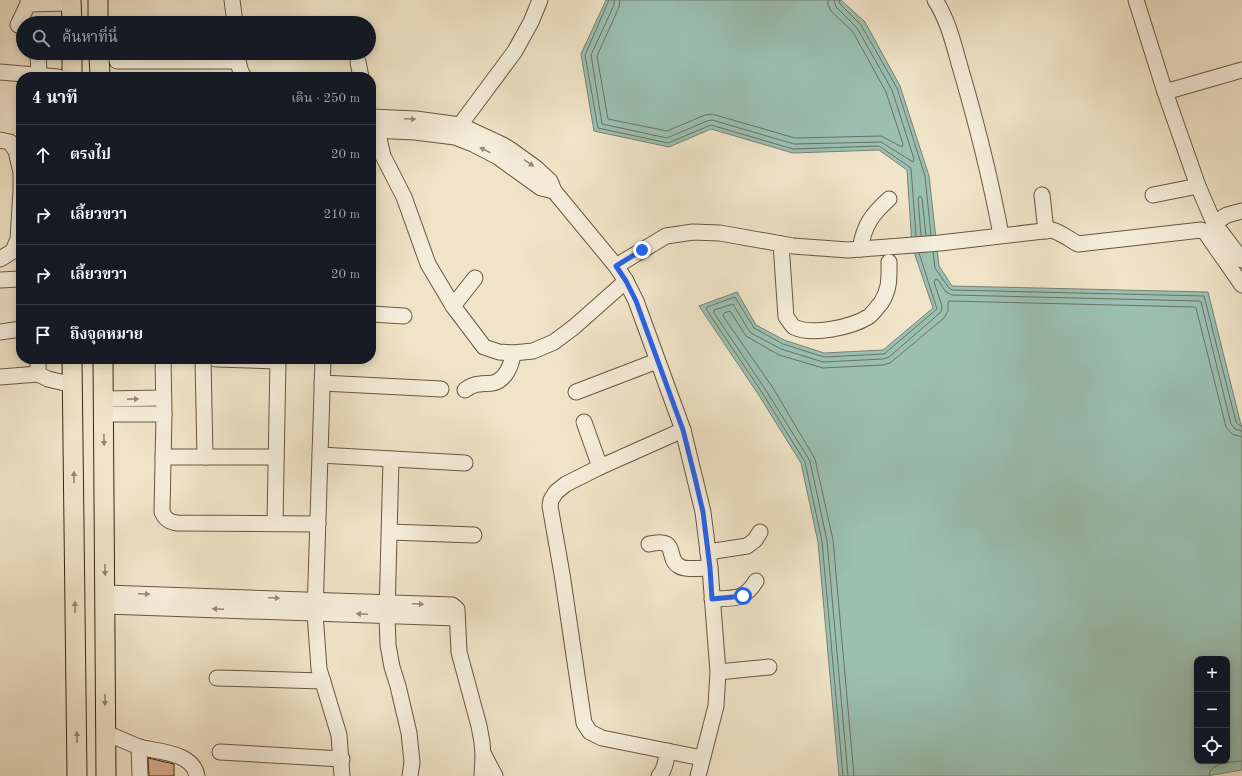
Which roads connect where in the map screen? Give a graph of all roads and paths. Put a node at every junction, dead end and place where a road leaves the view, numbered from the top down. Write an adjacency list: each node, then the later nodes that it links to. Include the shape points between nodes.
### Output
1 (98, 0): 10 (main road)
2 (232, 0): 11 (street)
3 (540, 0): 27 (street, via 515,51)
4 (935, 0): 38 (street, via 946,22 980,136)
5 (1136, 0): 25 (street)
6 (71, 1): 7 (street); 9 (main road)
7 (28, 2): 8 (street)
8 (22, 16)
9 (72, 16)
10 (98, 16)
11 (234, 16)
12 (37, 60): 20 (street)
13 (72, 60): 21 (main road)
14 (99, 60): 22 (main road)
15 (147, 60): 17 (street)
16 (238, 60): 23 (street)
17 (117, 61)
18 (1242, 70): 25 (street)
19 (0, 72): 24 (street)
20 (35, 72)
21 (72, 72)
22 (100, 72)
23 (241, 72)
24 (16, 73)
25 (1165, 92): 31 (street)
26 (376, 125): 27 (street, via 415,132)
27 (458, 131): 45 (street, via 541,188 554,191)
28 (376, 136): 51 (street, via 383,156 404,197 428,264)
29 (0, 140): 30 (street, via 10,142)
30 (16, 151)
31 (1198, 186): 33 (street); 36 (street)
32 (1042, 195): 37 (street)
33 (1153, 195)
34 (889, 200): 41 (street, via 879,208 869,222 863,233)
35 (1242, 211): 36 (street)
36 (1214, 222): 42 (street)
37 (1046, 231): 38 (street); 50 (street, via 1060,232 1078,244 1201,230 1205,232)
38 (1001, 235): 41 (street)
39 (16, 244): 43 (street, via 13,251)
40 (781, 244): 41 (street, via 841,250); 44 (street, via 786,317 793,326 806,330 826,330 852,325 870,316 889,286); 45 (street, via 720,233 693,232 666,236)
41 (860, 249)
42 (1240, 253)
43 (0, 259)
44 (889, 262)
45 (616, 266): 49 (street)
46 (475, 278): 51 (street)
47 (16, 279): 48 (street)
48 (0, 280)
49 (626, 281): 56 (street, via 554,342 533,351); 57 (street, via 636,301)
50 (1242, 285)
51 (453, 306): 56 (street, via 484,347)
52 (376, 314): 53 (street)
53 (404, 316)
54 (16, 330): 55 (street)
55 (0, 332)
56 (513, 353): 70 (street, via 507,372 499,380 478,384)
57 (657, 361): 71 (street); 76 (street)
58 (38, 364): 65 (street)
59 (72, 364): 68 (main road)
60 (103, 364): 73 (main road)
61 (162, 364): 72 (street)
62 (203, 364): 79 (street)
63 (278, 364): 80 (street)
64 (323, 364): 67 (street)
65 (38, 374): 66 (street); 68 (street)
66 (0, 377)
67 (322, 383): 69 (street); 77 (street)
68 (73, 385): 108 (main road, one-way to 68)
69 (441, 389)
70 (465, 390)
71 (576, 392)
72 (163, 398): 73 (street, one-way to 72); 74 (street)
73 (103, 406): 74 (street); 93 (main road, one-way to 93)
74 (164, 414): 78 (street)
75 (584, 422): 83 (street)
76 (683, 430): 83 (street); 90 (street, via 703,512)
77 (320, 455): 81 (street); 85 (street)
78 (163, 457): 79 (street); 84 (street, via 162,512 165,519 170,522)
79 (205, 457): 80 (street)
80 (276, 457): 84 (street)
81 (391, 459): 82 (street); 86 (street)
82 (465, 463)
83 (600, 467): 103 (street, via 566,484 556,492 550,506 584,723 590,732 602,738)
84 (275, 523): 85 (street)
85 (318, 524): 95 (street)
86 (390, 532): 88 (street); 96 (street)
87 (760, 532): 90 (street, via 747,546)
88 (474, 535)
89 (649, 544): 91 (street, via 657,542 668,545 675,563 680,568)
90 (708, 552): 91 (street)
91 (710, 568): 94 (street)
92 (756, 581): 94 (street, via 751,590 743,596)
93 (105, 599): 95 (street); 101 (main road, one-way to 101)
94 (712, 599): 98 (street)
95 (315, 606): 96 (street); 100 (street, via 318,661)
96 (387, 609): 105 (street, via 452,605 457,613 459,652); 113 (street, via 388,645 409,733 412,762)
97 (769, 667): 98 (street)
98 (718, 672): 106 (street, via 716,706)
99 (217, 678): 100 (street)
100 (323, 681): 107 (street, via 339,735)
101 (106, 733): 102 (street); 109 (main road)
102 (139, 746): 110 (street); 111 (street, via 182,757 196,770)
103 (668, 751): 106 (street); 116 (street)
104 (220, 752): 107 (street)
105 (484, 755): 114 (street); 115 (street)
106 (702, 758): 117 (street)
107 (342, 759): 112 (street)
108 (77, 776)
109 (106, 776)
110 (140, 776)
111 (197, 776)
112 (342, 776)
113 (410, 776)
114 (482, 776)
115 (495, 776)
116 (659, 776)
117 (698, 776)

